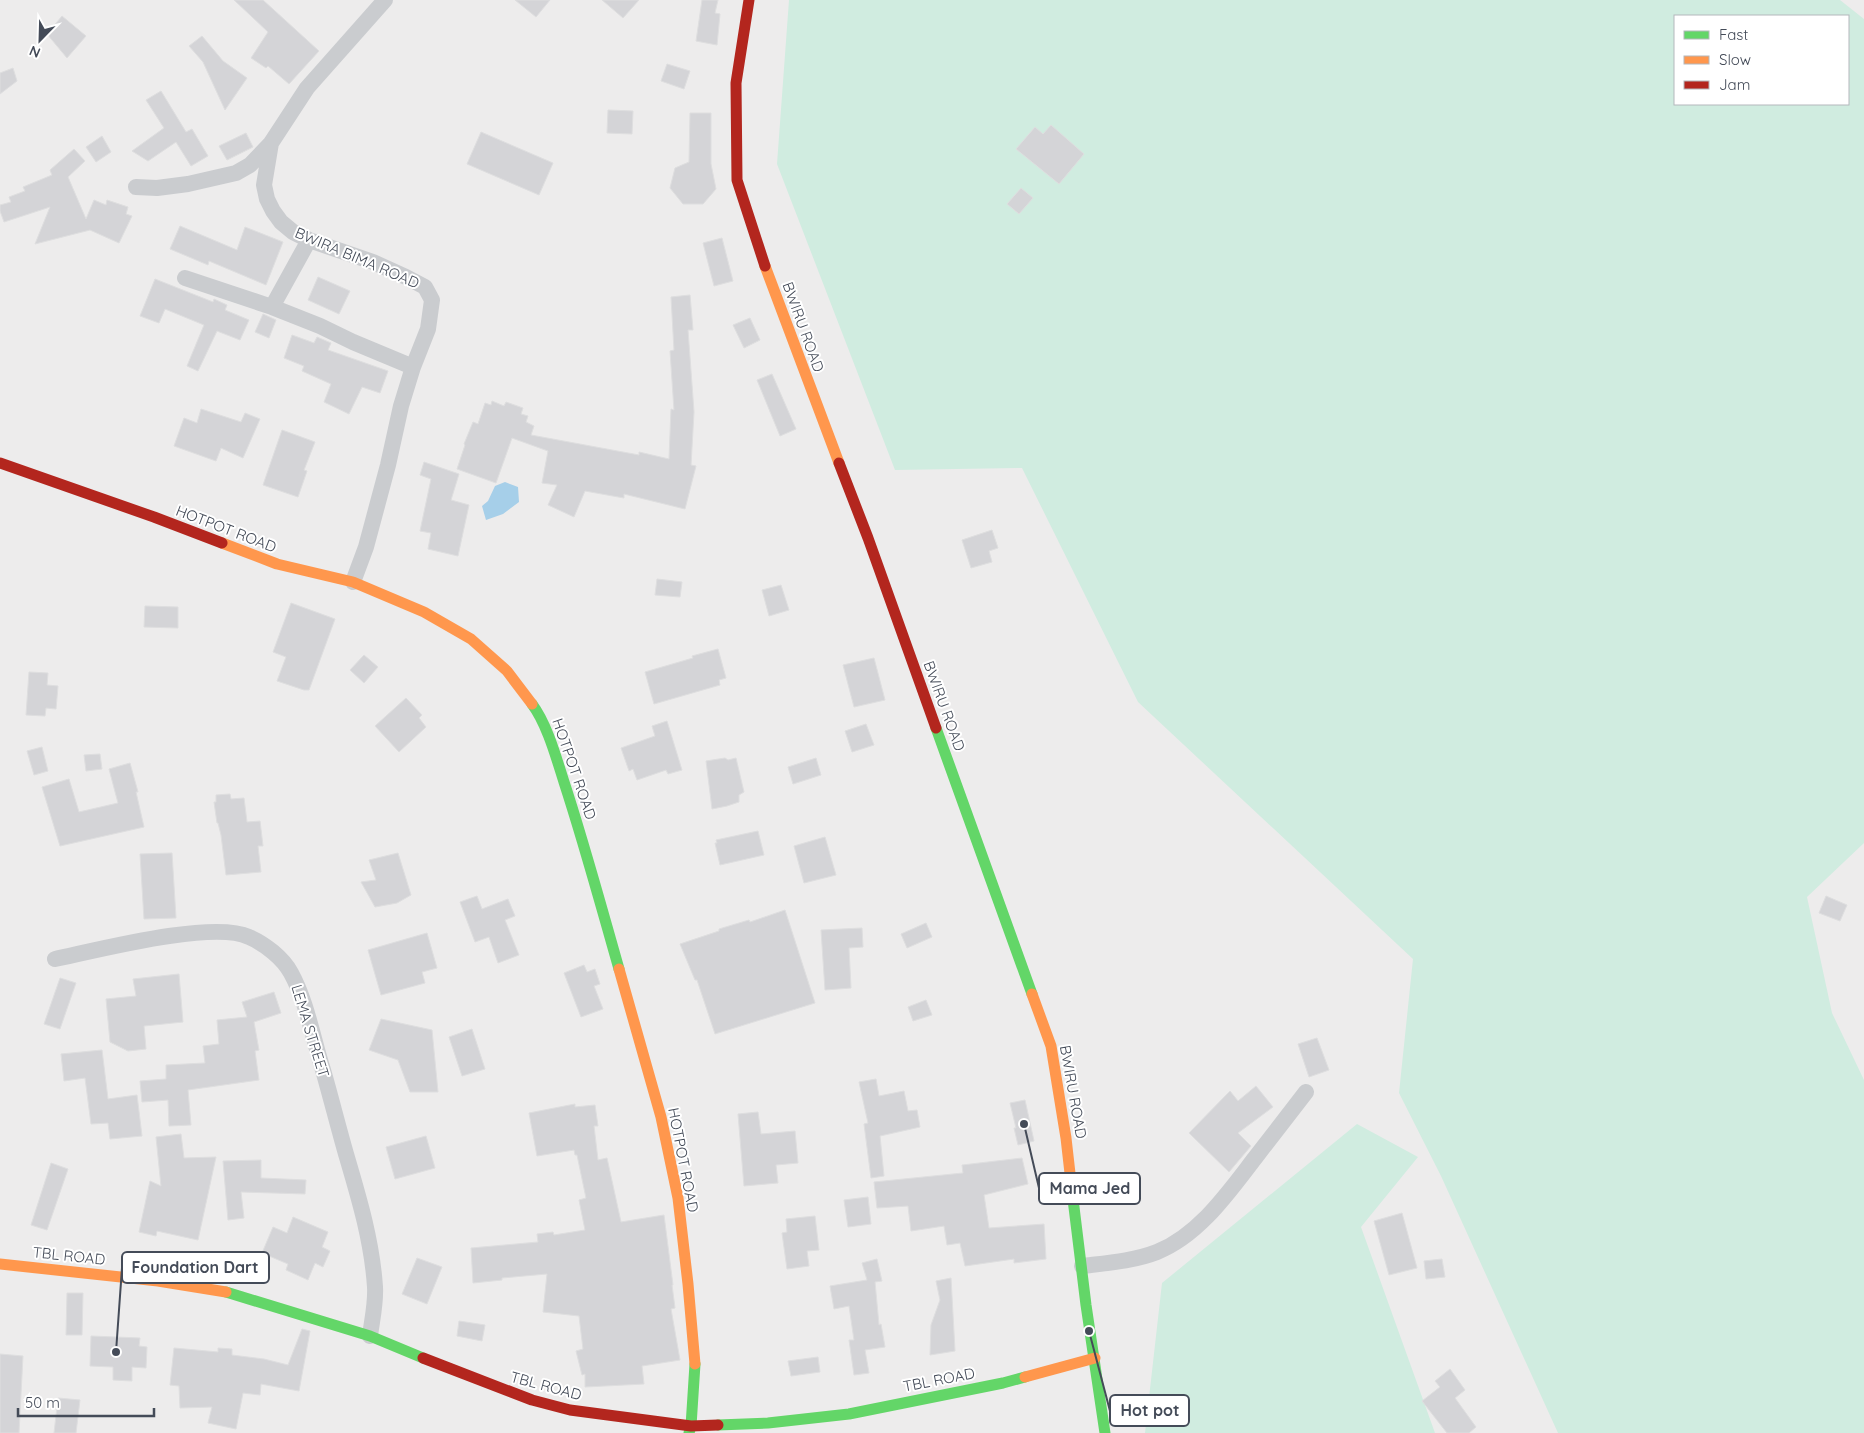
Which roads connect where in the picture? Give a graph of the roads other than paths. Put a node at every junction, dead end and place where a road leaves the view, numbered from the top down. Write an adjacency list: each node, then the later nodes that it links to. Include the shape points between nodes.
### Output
1 (385, 0): 3 (street, BWIRA BIMA ROAD, via 307,88)
2 (749, 0): 14 (street, BWIRU ROAD, via 736,83 737,180 802,368 868,538 1051,1046)
3 (271, 143): 4 (street, via 250,165 236,173 188,184); 5 (street, BWIRA BIMA ROAD, via 264,185 267,199 281,222)
4 (136, 187)
5 (309, 240): 7 (street); 8 (street, BWIRA BIMA ROAD, via 373,262 425,287 432,300 432,311)
6 (185, 278): 7 (street)
7 (272, 308): 8 (street)
8 (413, 367): 10 (street, BWIRA BIMA ROAD, via 366,547)
9 (0, 463): 10 (street, HOTPOT ROAD, via 277,564)
10 (353, 582): 17 (street, HOTPOT ROAD, via 424,612 471,639 507,671 538,711 578,824 661,1117 678,1198 695,1359)
11 (55, 959): 15 (street, LEMA STREET, via 167,936 221,932 237,933 260,942 291,972 325,1078 369,1240 375,1289)
12 (1306, 1092): 14 (street, via 1227,1194 1180,1239 1157,1252)
13 (0, 1264): 15 (street, TBL ROAD, via 158,1281 226,1292)
14 (1082, 1266): 16 (street, BWIRU ROAD)
15 (370, 1336): 17 (street, TBL ROAD, via 532,1400 570,1410)
16 (1095, 1358): 17 (street, TBL ROAD, via 1003,1383 848,1414); 18 (street, BWIRU ROAD)
17 (690, 1429)
18 (1105, 1433)

